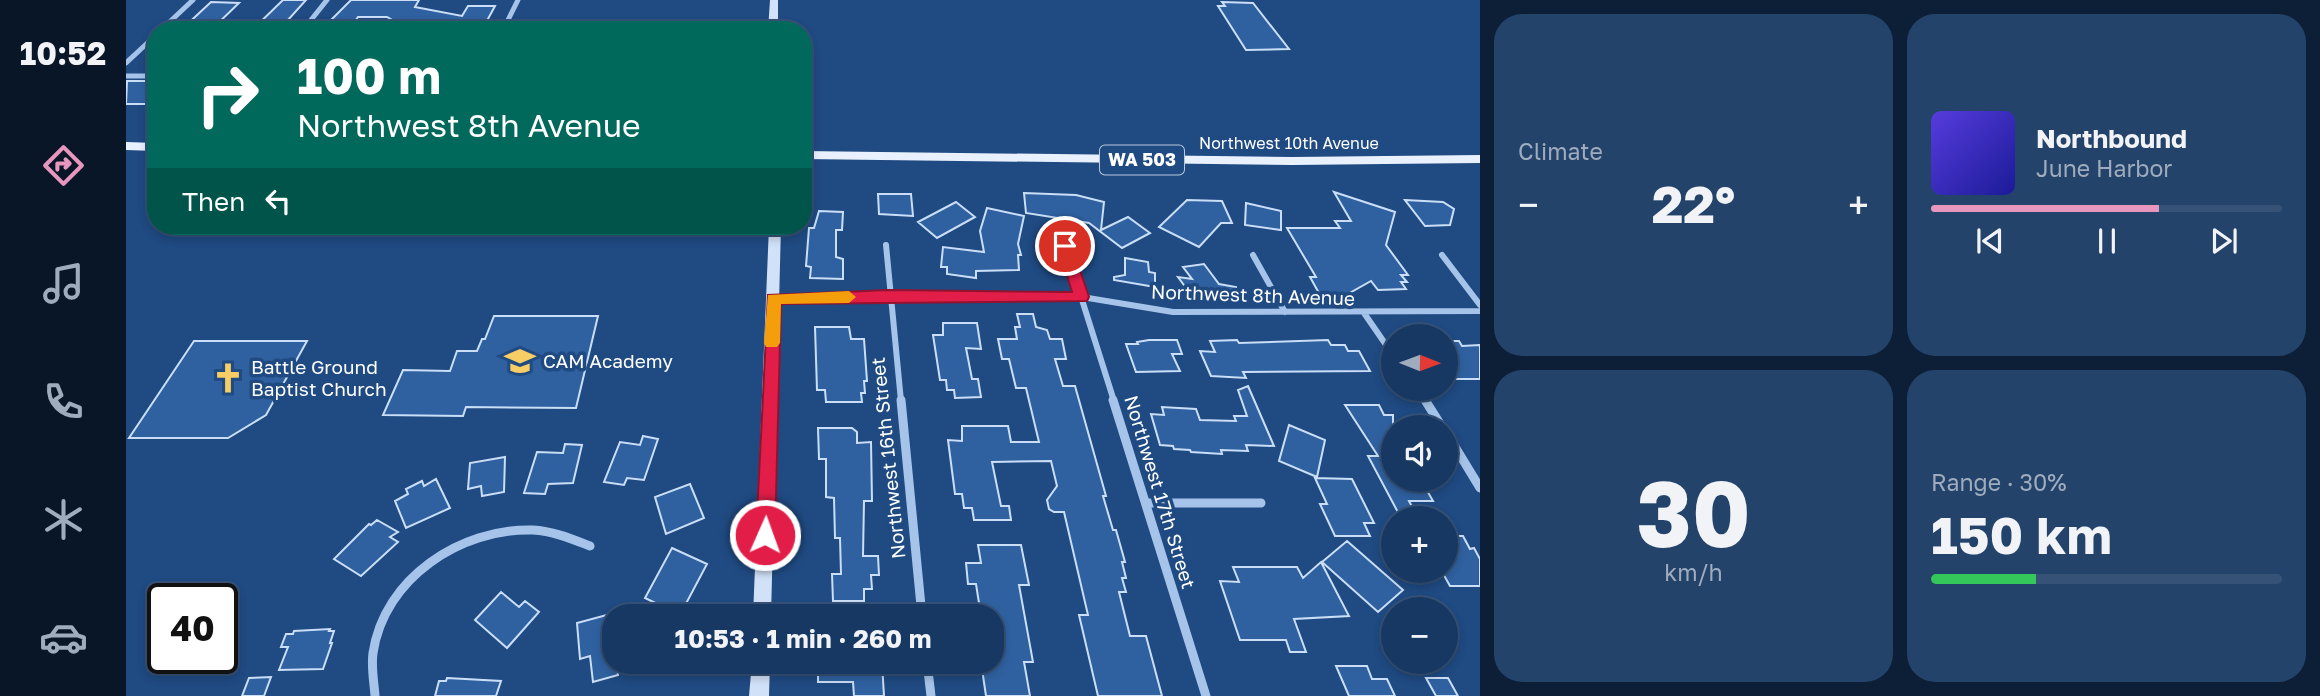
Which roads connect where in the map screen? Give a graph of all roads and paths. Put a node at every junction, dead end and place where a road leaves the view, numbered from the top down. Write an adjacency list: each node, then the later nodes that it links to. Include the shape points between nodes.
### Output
1 (192, 0): 5 (street)
2 (327, 0): 6 (street)
3 (518, 0): 7 (street)
4 (774, 0): 8 (street)
5 (170, 21)
6 (310, 21)
7 (508, 21)
8 (773, 21)
9 (147, 43): 10 (street)
10 (126, 62)
11 (126, 76): 12 (street)
12 (147, 76)
13 (126, 146): 14 (main road)
14 (147, 147)
15 (812, 155): 16 (main road, Northwest 10th Avenue / WA 503)
16 (1480, 159)
17 (775, 235): 24 (street)
18 (886, 245): 22 (street, Northwest 16th Street)
19 (1065, 246): 23 (street, Northwest 17th Street)
20 (1253, 255): 26 (street)
21 (1442, 255): 25 (street)
22 (889, 296): 23 (street, Northwest 8th Avenue); 24 (street, Northwest 8th Avenue); 36 (street, Northwest 16th Street)
23 (1082, 297): 26 (street, Northwest 8th Avenue, via 1173,312); 32 (street, Northwest 17th Street)
24 (773, 299): 35 (street)
25 (1480, 305)
26 (1285, 312): 28 (street, Northwest 8th Avenue)
27 (1480, 312): 28 (street, Northwest 8th Avenue)
28 (1364, 313): 29 (street)
29 (1381, 338)
30 (1458, 451): 31 (street)
31 (1479, 485)
32 (1148, 503): 33 (street); 42 (street, Northwest 17th Street)
33 (1261, 503)
34 (590, 546): 39 (street, via 559,534 504,531 455,544 433,559 406,584 382,623 373,650)
35 (762, 604)
36 (921, 604)
37 (761, 674): 40 (street)
38 (928, 674): 41 (street)
39 (375, 696)
40 (760, 696)
41 (931, 696)
42 (1206, 696)

